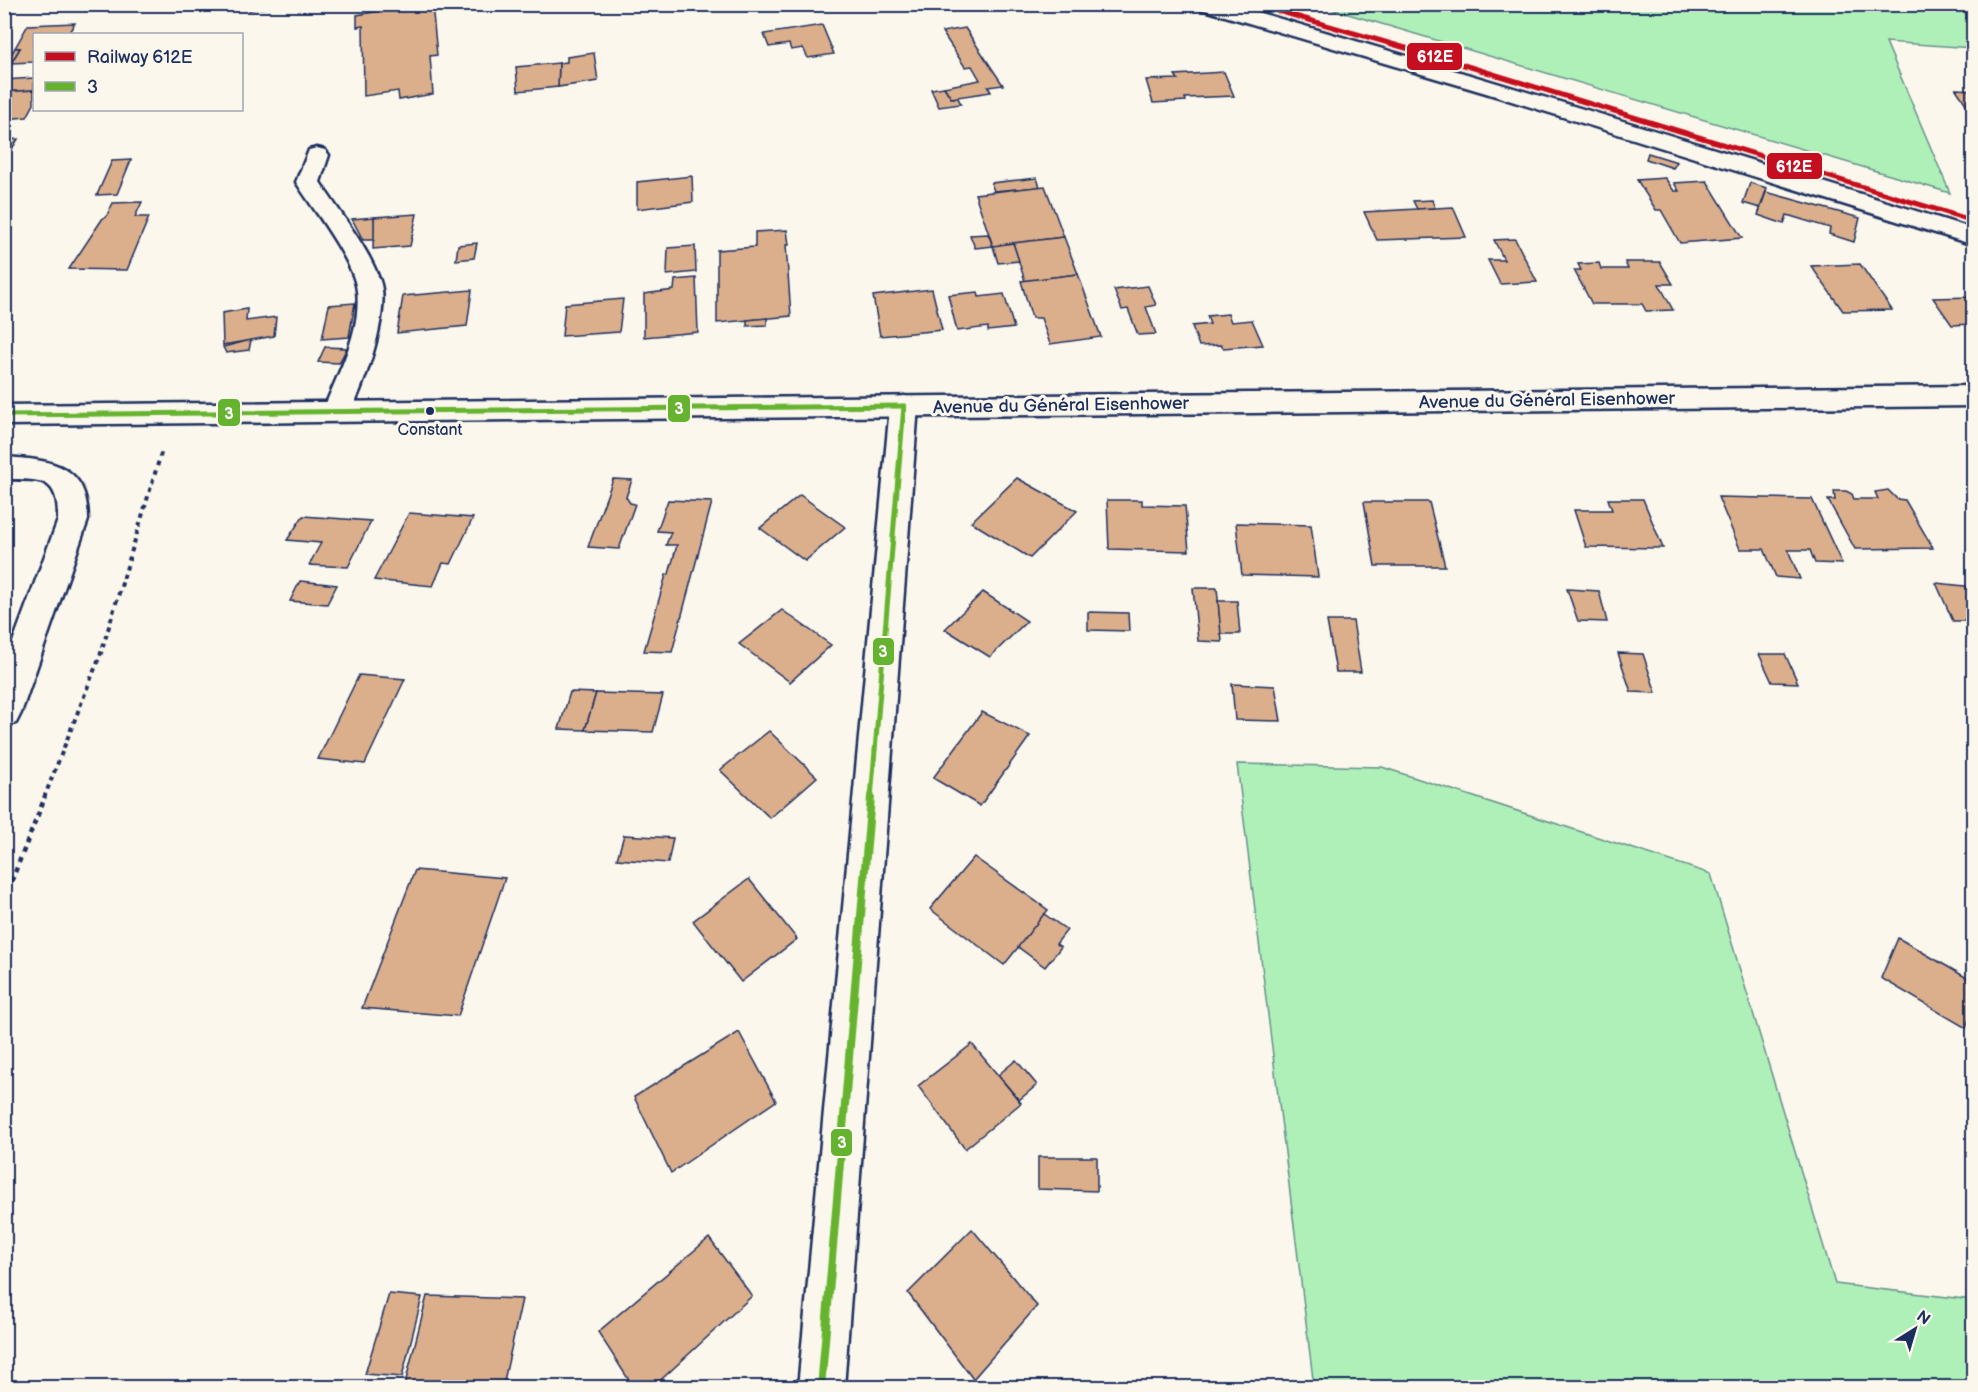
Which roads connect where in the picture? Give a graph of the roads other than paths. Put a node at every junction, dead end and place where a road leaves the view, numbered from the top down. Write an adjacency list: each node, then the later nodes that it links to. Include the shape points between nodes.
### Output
1 (1205, 4): 3 (main road, via 1592,117)
2 (317, 155): 6 (main road, via 308,182 364,273 370,291 358,357)
3 (1974, 237)
4 (1974, 396): 5 (main road, Avenue du Général Eisenhower)
5 (904, 406): 6 (main road, Avenue du Général Eisenhower); 10 (main road)
6 (337, 411): 7 (main road, Avenue du Général Eisenhower)
7 (4, 415)
8 (4, 468): 9 (main road, via 42,470 57,477 69,485 75,502 73,520)
9 (4, 714)
10 (821, 1388)

